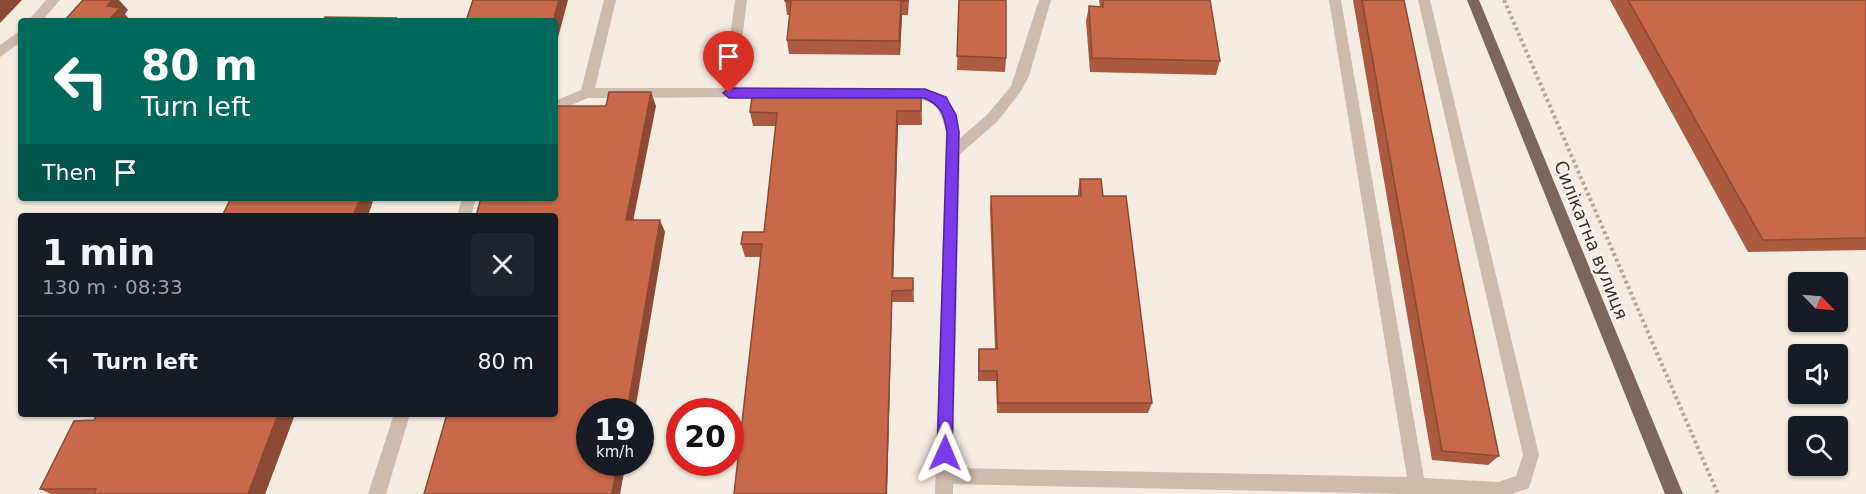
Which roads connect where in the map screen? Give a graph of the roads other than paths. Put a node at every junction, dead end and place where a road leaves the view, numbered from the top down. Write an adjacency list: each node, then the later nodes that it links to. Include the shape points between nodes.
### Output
1 (54, 0): 8 (street)
2 (610, 0): 11 (street)
3 (741, 0): 12 (street)
4 (1045, 0): 16 (street, via 1034,25 1021,78 1008,101)
5 (1335, 0): 19 (street)
6 (1424, 0): 19 (street, via 1531,455 1522,482 1498,490)
7 (1473, 0): 22 (main road, Силікатна вулиця)
8 (37, 18)
9 (18, 37): 10 (street)
10 (0, 52)
11 (587, 93): 12 (street); 15 (street)
12 (729, 93): 13 (street)
13 (787, 93)
14 (890, 94): 16 (street, via 925,94 941,100 950,115)
15 (558, 106)
16 (952, 152): 18 (street)
17 (401, 417): 20 (street)
18 (944, 476): 19 (street); 21 (street)
19 (1417, 486)
20 (377, 494)
21 (944, 494)
22 (1674, 494)

